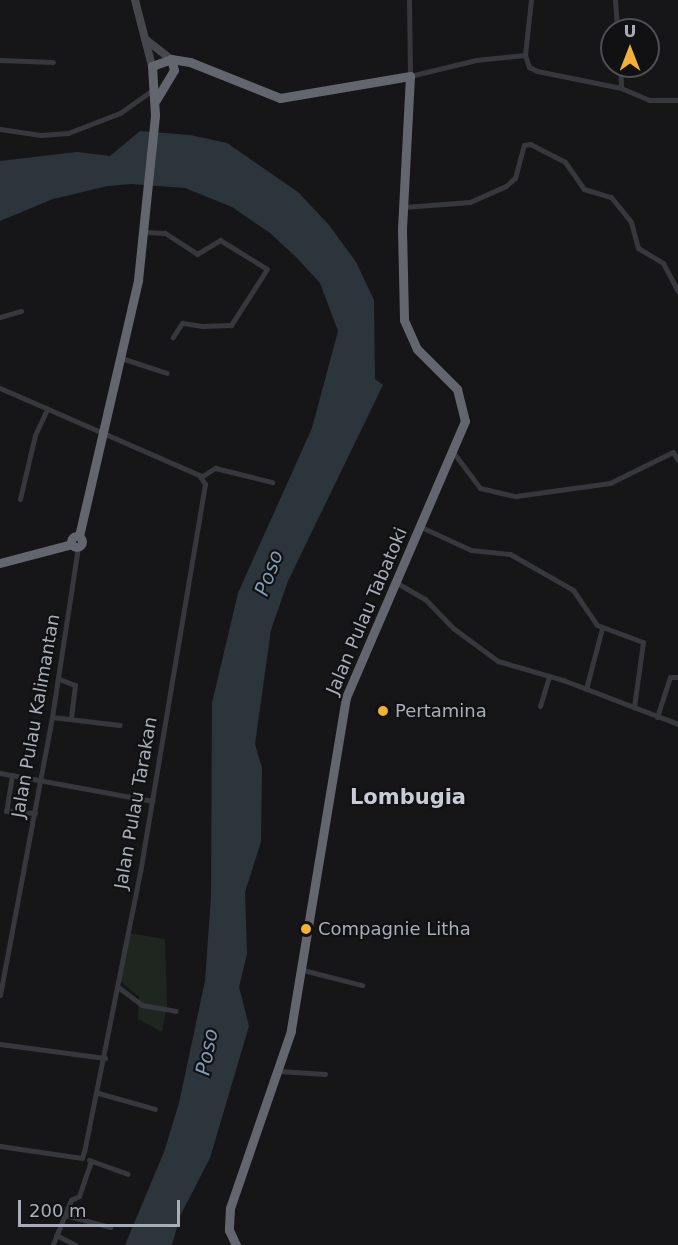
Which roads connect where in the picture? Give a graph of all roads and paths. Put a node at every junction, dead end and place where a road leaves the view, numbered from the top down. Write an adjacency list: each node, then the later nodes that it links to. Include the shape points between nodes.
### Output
1 (135, 0): 6 (main road)
2 (409, 0): 14 (street)
3 (531, 0): 7 (street)
4 (615, 0): 5 (street)
5 (616, 18)
6 (145, 39): 8 (main road); 12 (main road)
7 (525, 54): 14 (street, via 476,60); 17 (street, via 529,67 537,71)
8 (171, 59): 10 (highway); 12 (highway); 13 (highway)
9 (0, 60): 11 (street)
10 (185, 61): 13 (highway); 14 (highway, via 280,98)
11 (54, 62)
12 (152, 66): 16 (highway)
13 (174, 70): 16 (highway); 18 (highway)
14 (410, 76): 21 (highway, Jalan Pulau Tabatoki)
15 (621, 78): 17 (street)
16 (154, 83): 18 (highway); 20 (street, via 120,113 68,133 41,135)
17 (621, 88): 19 (street, via 649,100)
18 (156, 100): 22 (highway)
19 (678, 100)
20 (0, 129)
21 (404, 207): 23 (street, via 470,202 506,186 515,178 524,145 530,144 565,162 584,189 611,197 631,222 638,248 663,263); 32 (highway, Jalan Pulau Tabatoki, via 404,321 417,349 457,389 463,402 465,421)
22 (146, 229): 26 (street, via 167,234 197,254 221,240 267,269 231,324 202,327 182,323); 27 (highway)
23 (678, 291)
24 (21, 311): 25 (street)
25 (0, 317)
26 (173, 337)
27 (121, 358): 28 (street); 31 (highway)
28 (167, 373)
29 (0, 388): 30 (street)
30 (47, 409): 31 (street); 36 (street, via 35,435)
31 (101, 435): 34 (street); 38 (highway)
32 (453, 452): 33 (street, via 480,488 516,496 615,482 673,452); 37 (highway, Jalan Pulau Tabatoki)
33 (678, 460)
34 (201, 477): 35 (street, via 214,468); 56 (street, Jalan Pulau Tarakan, via 204,489)
35 (272, 482)
36 (20, 499)
37 (421, 527): 40 (highway, Jalan Pulau Tabatoki); 41 (street, via 471,550 510,554 573,590)
38 (76, 542): 39 (highway); 44 (street, Jalan Pulau Kalimantan)
39 (0, 562)
40 (397, 583): 42 (street, via 425,599 493,659); 58 (highway, Jalan Pulau Tabatoki, via 346,698)
41 (602, 628): 45 (street); 47 (street, via 644,642)
42 (549, 676): 45 (street); 46 (street)
43 (678, 677): 49 (street, via 669,677)
44 (58, 679): 48 (street, Jalan Pulau Kalimantan); 50 (street, via 75,685)
45 (586, 689): 47 (street)
46 (540, 706)
47 (634, 707): 49 (street)
48 (52, 717): 50 (street); 55 (street, Jalan Pulau Kalimantan)
49 (657, 717): 51 (street)
50 (70, 719): 52 (street)
51 (678, 724)
52 (120, 725)
53 (0, 772): 54 (street)
54 (12, 775): 55 (street); 57 (street, via 6,811)
55 (41, 780): 56 (street); 57 (street, Jalan Pulau Kalimantan)
56 (152, 801): 60 (street, Jalan Pulau Tarakan)
57 (34, 813): 61 (street, Jalan Pulau Kalimantan)
58 (303, 970): 59 (street); 65 (highway, Jalan Pulau Tabatoki)
59 (362, 985)
60 (118, 987): 62 (street, via 142,1005); 64 (street, Jalan Pulau Tarakan)
61 (0, 995)
62 (175, 1011)
63 (0, 1044): 64 (street)
64 (105, 1058): 67 (street, Jalan Pulau Tarakan)
65 (279, 1071): 66 (street); 78 (highway, Jalan Pulau Tabatoki, via 230,1208 229,1230)
66 (325, 1074)
67 (98, 1092): 68 (street); 70 (street, Jalan Pulau Tarakan)
68 (155, 1109)
69 (0, 1146): 70 (street)
70 (82, 1158): 71 (street)
71 (91, 1161): 72 (street); 73 (street, via 79,1196 71,1200)
72 (128, 1174)
73 (65, 1215): 74 (street); 75 (street)
74 (110, 1227)
75 (56, 1235): 76 (street); 77 (street)
76 (53, 1244)
77 (76, 1245)
78 (236, 1245)

